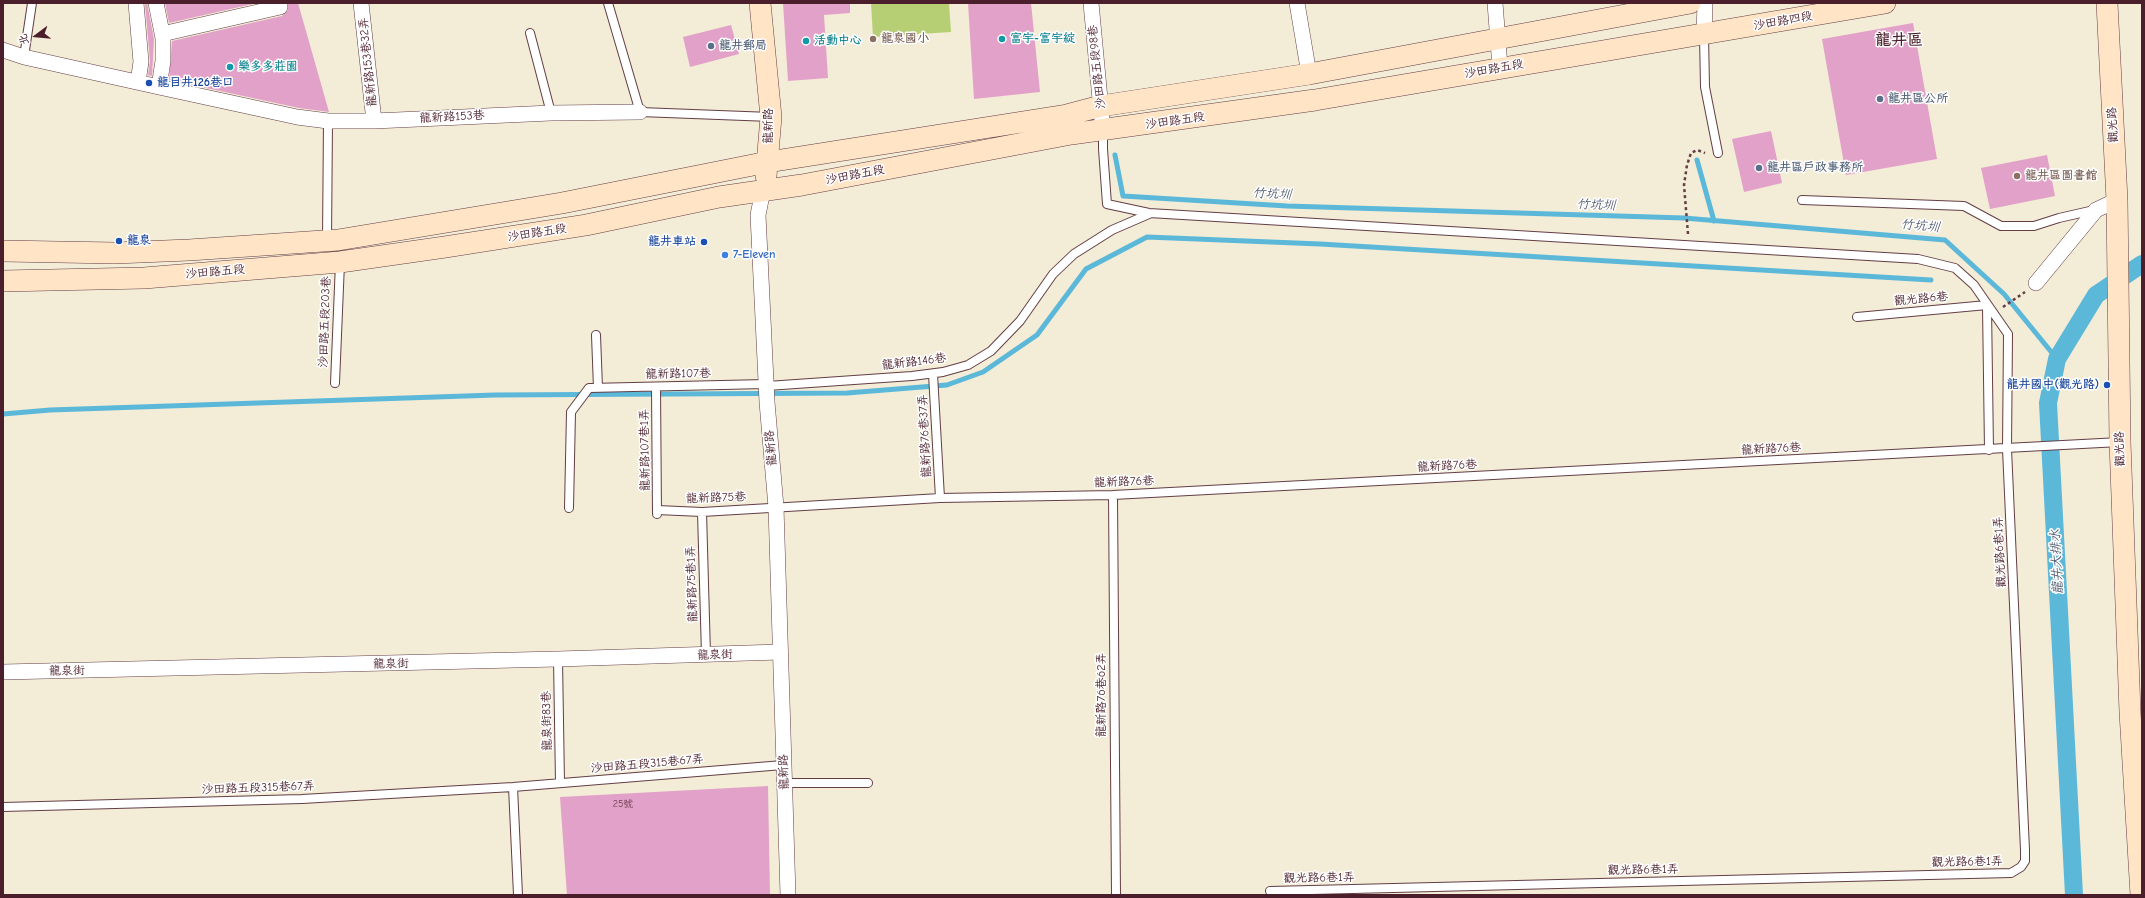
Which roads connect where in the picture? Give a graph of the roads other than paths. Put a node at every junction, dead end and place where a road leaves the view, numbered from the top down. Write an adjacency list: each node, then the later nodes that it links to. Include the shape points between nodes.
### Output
1 (32, 3): 21 (lane)
2 (136, 3): 24 (street, via 141,62)
3 (156, 3): 17 (street)
4 (361, 3): 31 (street, 龍新路153巷32弄)
5 (608, 3): 27 (lane)
6 (760, 3): 29 (street, 龍新路)
7 (1091, 3): 26 (street, 沙田路五段98巷)
8 (1297, 3): 23 (street)
9 (1494, 3): 19 (street)
10 (1690, 3): 19 (street, 沙田路五段)
11 (1704, 3): 18 (street)
12 (1885, 3): 15 (street, 沙田路四段)
13 (2107, 3): 37 (street, 觀光路)
14 (280, 7): 17 (street)
15 (1809, 9): 18 (street, 沙田路四段)
16 (530, 33): 28 (lane)
17 (162, 34): 25 (street, via 163,61)
18 (1704, 34): 22 (street, 沙田路五段); 33 (lane, via 1705,87)
19 (1497, 39): 22 (street); 23 (street, 沙田路五段)
20 (3, 50): 21 (street, 龍新路153巷)
21 (24, 57): 24 (street, 龍新路153巷)
22 (1500, 67): 32 (street, 沙田路五段, via 1315,100)
23 (1309, 74): 26 (street, 沙田路五段)
24 (138, 82): 25 (street, 龍新路153巷)
25 (159, 87): 30 (street, 龍新路153巷, via 297,117)
26 (1101, 106): 32 (street, 沙田路五段98巷); 34 (street, 沙田路五段, via 1067,115)
27 (640, 112): 28 (street, 龍新路153巷); 29 (lane, 龍新路153巷)
28 (551, 113): 31 (street, 龍新路153巷)
29 (771, 117): 34 (street, 龍新路)
30 (328, 121): 31 (street, 龍新路153巷); 40 (lane)
31 (374, 121)
32 (1103, 131): 35 (street, 沙田路五段, via 1070,134 802,185); 39 (lane, 觀光路6巷1弄, via 1107,204)
33 (1718, 153)
34 (768, 162): 35 (street, 龍新路); 40 (street, 沙田路五段, via 562,203)
35 (763, 190): 42 (street, 沙田路五段, via 586,225); 50 (street, 龍新路, via 758,215)
36 (1802, 200): 38 (lane, via 1964,206 2001,226 2034,226)
37 (2117, 200): 38 (street); 53 (street, 觀光路, via 2118,312)
38 (2096, 210): 44 (street)
39 (1149, 213): 45 (lane, 觀光路6巷1弄, via 1918,259 1955,268 1974,285); 48 (lane, 龍新路146巷, via 1112,230 1074,254 1053,274 1020,321 991,351 968,365)
40 (327, 241): 41 (street, 沙田路五段, via 115,253); 42 (street)
41 (3, 251)
42 (334, 263): 43 (street, 沙田路五段, via 144,278); 49 (lane, 沙田路五段203巷)
43 (3, 281)
44 (2033, 287)
45 (1988, 305): 46 (lane, 觀光路6巷); 54 (lane, 觀光路6巷1弄, via 2008,334); 55 (lane)
46 (1857, 317)
47 (596, 335): 52 (lane)
48 (933, 376): 50 (lane, 龍新路146巷); 57 (lane, 龍新路76巷37弄)
49 (335, 382)
50 (766, 385): 51 (lane, 龍新路107巷); 58 (street, 龍新路)
51 (656, 387): 52 (lane, 龍新路107巷); 60 (lane, 龍新路107巷1弄)
52 (594, 388): 59 (lane, via 571,412)
53 (2114, 443): 54 (lane, 龍新路76巷); 76 (street, 觀光路, via 2133,712)
54 (2007, 449): 55 (lane, 龍新路76巷); 72 (lane, 觀光路6巷1弄, via 2025,850 2025,861 2011,873)
55 (1989, 450): 56 (lane, 龍新路76巷)
56 (1113, 495): 57 (lane, 龍新路76巷); 75 (lane, 龍新路76巷62弄)
57 (940, 498): 58 (lane, 龍新路76巷)
58 (776, 507): 61 (lane, 龍新路75巷); 62 (street, 龍新路)
59 (569, 508)
60 (657, 512): 61 (lane, 龍新路75巷)
61 (702, 512): 63 (lane, 龍新路75巷1弄)
62 (780, 652): 63 (street, 龍泉街); 66 (street, 龍新路)
63 (706, 655): 64 (street, 龍泉街)
64 (558, 659): 65 (street, 龍泉街); 67 (lane, 龍泉街83巷)
65 (3, 672)
66 (783, 765): 67 (lane, 沙田路五段315巷67弄); 68 (street, 龍新路)
67 (560, 783): 70 (lane, 沙田路五段315巷67弄)
68 (784, 783): 69 (lane); 74 (street, 龍新路)
69 (868, 783)
70 (513, 787): 71 (lane, 沙田路五段315巷67弄, via 302,799); 73 (lane)
71 (3, 807)
72 (1270, 891)
73 (518, 895)
74 (788, 895)
75 (1116, 895)
76 (2141, 895)

